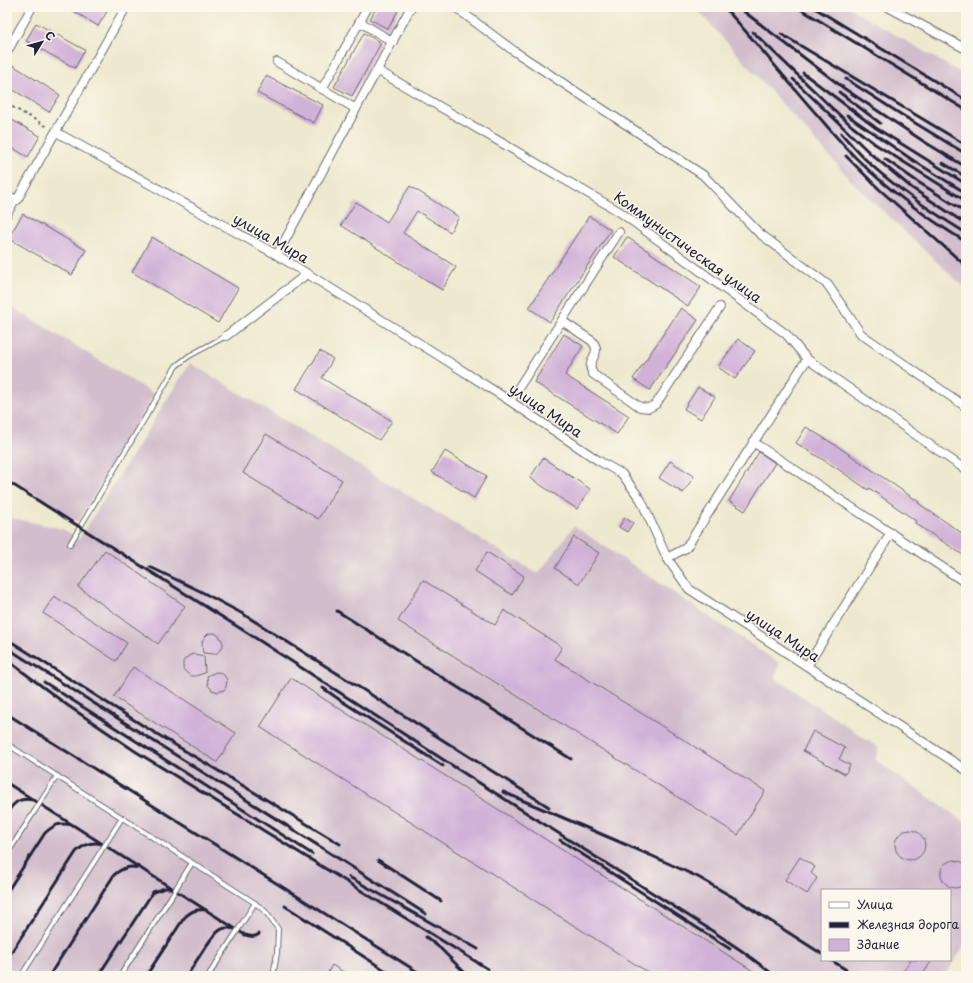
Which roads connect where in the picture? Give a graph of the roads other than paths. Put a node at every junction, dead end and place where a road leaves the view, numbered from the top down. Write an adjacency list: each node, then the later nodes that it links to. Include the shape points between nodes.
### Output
1 (32, 7): 10 (street)
2 (126, 7): 15 (street)
3 (368, 7): 7 (street)
4 (411, 7): 8 (street)
5 (455, 7): 27 (street, via 514,52 703,175 758,233 828,284 861,334)
6 (888, 7): 9 (street)
7 (360, 22): 8 (street); 13 (street)
8 (392, 42): 12 (street)
9 (966, 49)
10 (7, 52)
11 (278, 62): 13 (street)
12 (377, 70): 14 (street); 25 (street, Коммунистическая улица, via 620,212 786,334)
13 (322, 89): 14 (street)
14 (356, 109): 20 (street)
15 (56, 132): 17 (street); 20 (street, улица Мира)
16 (7, 195): 17 (street)
17 (17, 200): 18 (lane)
18 (7, 218)
19 (619, 232): 23 (street)
20 (277, 255): 21 (street, улица Мира)
21 (307, 274): 24 (street); 26 (street, улица Мира)
22 (720, 307): 23 (street, via 656,404 649,408 640,406 593,374 590,364 597,351 596,345)
23 (562, 321): 26 (street)
24 (226, 336): 31 (lane, via 176,366)
25 (807, 359): 28 (street); 29 (street, Коммунистическая улица)
26 (510, 401): 32 (street, улица Мира, via 622,474 641,500)
27 (966, 407)
28 (753, 442): 30 (street); 32 (street, via 686,548)
29 (966, 470)
30 (891, 533): 33 (street); 34 (street)
31 (70, 544)
32 (667, 558): 34 (street, улица Мира, via 689,589)
33 (966, 583)
34 (807, 666): 36 (street, улица Мира)
35 (7, 744): 37 (lane)
36 (966, 770)
37 (57, 776): 38 (lane); 39 (lane, bridge)
38 (122, 818): 40 (lane); 42 (lane, bridge)
39 (7, 854)
40 (192, 863): 41 (lane); 43 (lane, bridge)
41 (255, 903): 44 (lane, bridge); 45 (lane, via 265,910 278,929)
42 (21, 976)
43 (120, 976)
44 (208, 976)
45 (273, 976)

